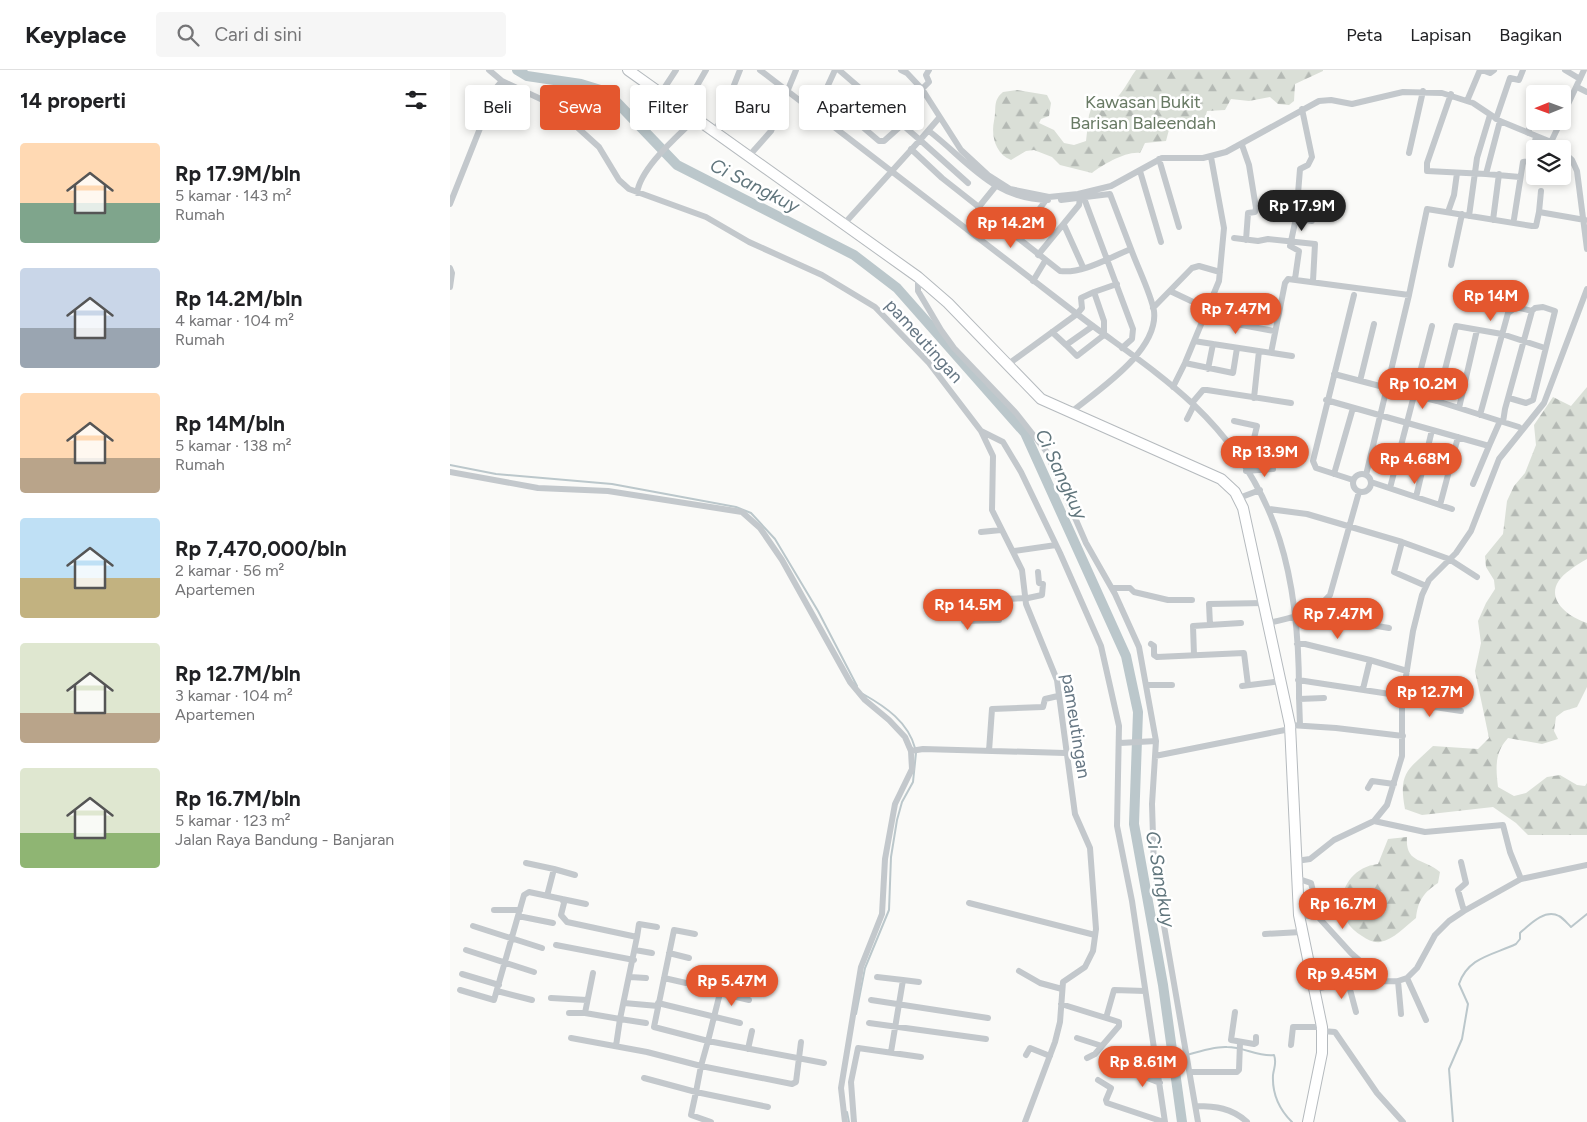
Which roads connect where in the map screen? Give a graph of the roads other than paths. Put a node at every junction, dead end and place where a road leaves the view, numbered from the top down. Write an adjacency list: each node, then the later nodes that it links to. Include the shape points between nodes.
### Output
1 (489, 70): 17 (street)
2 (628, 70): 18 (main road)
3 (676, 70): 19 (street)
4 (706, 70): 20 (street)
5 (740, 70): 47 (street)
6 (760, 70): 21 (street)
7 (796, 70): 25 (street)
8 (839, 70): 22 (street); 23 (street)
9 (929, 70): 26 (street, via 926,76 929,83)
10 (1481, 70): 11 (street, via 1490,73); 34 (street)
11 (1494, 70)
12 (1523, 70): 38 (street, via 1519,80 1510,79)
13 (1565, 70): 16 (street)
14 (1584, 70): 16 (street)
15 (905, 71): 24 (street)
16 (1580, 79): 27 (street)
17 (502, 81): 71 (street, via 555,109 599,147 619,180); 75 (street, via 496,88)
18 (648, 85)
19 (666, 85)
20 (697, 85)
21 (779, 85)
22 (830, 85)
23 (857, 85)
24 (918, 85)
25 (789, 86)
26 (924, 87)
27 (1576, 87): 30 (street); 33 (street)
28 (1423, 91): 32 (street); 35 (street, via 1389,94 1352,104 1324,100); 56 (street)
29 (924, 92): 37 (street)
30 (1587, 92)
31 (789, 93): 61 (street)
32 (1451, 94): 34 (street); 63 (street, via 1427,169 1429,172)
33 (1571, 98)
34 (1467, 101): 36 (street)
35 (1302, 109): 52 (street); 80 (street, via 1312,156 1308,165 1300,170)
36 (1490, 115): 38 (street); 53 (street)
37 (939, 118): 46 (street); 62 (street, via 973,163 1003,186 1019,192 1049,197 1078,194 1111,186)
38 (1498, 120): 48 (street); 55 (street)
39 (706, 127): 47 (main road)
40 (684, 130): 71 (street, via 656,159 638,186)
41 (771, 130): 57 (street)
42 (866, 130): 43 (street, via 880,142)
43 (896, 130)
44 (909, 130): 50 (street)
45 (1529, 130): 48 (street)
46 (929, 131): 50 (street); 69 (street)
47 (714, 133): 57 (main road)
48 (1528, 133): 49 (street)
49 (1536, 136): 51 (street); 67 (street, via 1531,160 1523,162)
50 (920, 140): 54 (street); 68 (street)
51 (1545, 140)
52 (1242, 145): 58 (street); 91 (street, via 1256,208 1248,215)
53 (1480, 148): 55 (street); 64 (street)
54 (911, 150): 61 (street); 76 (street)
55 (1492, 150): 65 (street)
56 (1409, 153)
57 (748, 157): 85 (main road)
58 (1211, 157): 59 (street); 102 (street, via 1224,228)
59 (1158, 159): 62 (street); 87 (street)
60 (1571, 159): 72 (street)
61 (891, 170): 85 (street); 105 (street)
62 (1140, 170): 93 (street)
63 (1457, 173): 64 (street); 77 (street)
64 (1474, 174): 65 (street); 79 (street)
65 (1486, 174): 66 (street)
66 (1499, 174): 67 (street); 83 (street)
67 (1520, 177): 81 (street)
68 (968, 183)
69 (995, 187): 74 (street, via 1020,197); 76 (street)
70 (1541, 191): 78 (street)
71 (637, 193): 163 (street, pameutingan, via 706,217 754,244 822,275 875,307 929,363)
72 (1585, 197): 84 (street)
73 (1082, 198): 74 (street); 86 (street); 95 (street, via 1110,194); 97 (street)
74 (1046, 200): 89 (street)
75 (450, 204)
76 (978, 208): 89 (street)
77 (1448, 212): 79 (street); 113 (street, via 1429,209 1425,212)
78 (1539, 212): 83 (street, via 1535,227); 84 (street)
79 (1465, 215): 83 (street); 99 (street)
80 (1296, 218): 82 (street); 92 (street)
81 (1514, 218)
82 (1312, 220)
83 (1493, 220)
84 (1585, 220): 88 (street)
85 (844, 224): 103 (main road)
86 (1064, 225): 96 (street); 100 (street)
87 (1179, 226)
88 (1587, 236): 94 (street)
89 (1018, 238): 96 (street)
90 (1234, 238): 91 (street)
91 (1246, 240): 92 (street)
92 (1291, 241): 104 (street, via 1290,247 1299,251); 106 (street, via 1316,245)
93 (1161, 242)
94 (1587, 249)
95 (1131, 250): 97 (street); 114 (street)
96 (1038, 255): 98 (street)
97 (1107, 259): 100 (street); 107 (street)
98 (1046, 261): 100 (street, via 1066,272); 105 (street)
99 (1451, 265)
100 (1083, 267)
101 (450, 268): 108 (street)
102 (1220, 272): 110 (street, via 1197,266); 115 (street)
103 (918, 277): 139 (main road, via 948,303); 192 (street, via 918,291 954,348 1016,413 1046,451 1086,543)
104 (1295, 279): 106 (street); 123 (street, via 1288,279 1285,283)
105 (1033, 281): 117 (street)
106 (1313, 281): 113 (street)
107 (1117, 284): 111 (street); 131 (street, via 1134,334)
108 (450, 287)
109 (1587, 289): 188 (street, via 1544,403 1496,465 1471,531)
110 (1170, 291): 114 (street); 115 (street)
111 (1094, 292): 117 (street, via 1081,298 1082,308); 126 (street, via 1104,322)
112 (1354, 295): 141 (street)
113 (1409, 295): 144 (street)
114 (1153, 308): 137 (street, via 1148,338)
115 (1208, 309): 118 (street)
116 (1532, 311): 125 (street, via 1513,307); 128 (street); 133 (street, via 1543,307 1556,313)
117 (1077, 314): 120 (street); 124 (street)
118 (1204, 318): 123 (street); 127 (street)
119 (1374, 324): 142 (street)
120 (1093, 326): 126 (street); 130 (street)
121 (1432, 326): 145 (street)
122 (1477, 330): 125 (street); 149 (street, via 1456,326); 153 (street)
123 (1274, 331): 135 (street)
124 (1052, 332): 130 (street); 139 (street)
125 (1502, 334): 128 (street); 156 (street)
126 (1104, 335): 130 (street, via 1077,356); 131 (street)
127 (1194, 340): 129 (street); 138 (street)
128 (1525, 341): 133 (street); 147 (street)
129 (1213, 344): 132 (street); 140 (street)
130 (1066, 345)
131 (1122, 348): 137 (street)
132 (1237, 348): 134 (street); 140 (street, via 1233,373)
133 (1545, 348): 147 (street, via 1533,400 1526,403)
134 (1259, 351): 135 (street); 146 (street)
135 (1271, 353): 136 (street)
136 (1292, 356)
137 (1134, 358): 143 (street); 154 (street)
138 (1185, 364): 140 (street); 143 (street)
139 (1007, 365): 154 (main road, via 1041,399)
140 (1208, 369)
141 (1334, 374): 142 (street); 148 (street)
142 (1360, 381): 144 (street)
143 (1172, 387): 151 (street)
144 (1388, 388): 145 (street); 155 (street)
145 (1415, 397): 149 (street); 160 (street)
146 (1254, 398): 150 (street); 151 (street, via 1205,390)
147 (1509, 398): 159 (street)
148 (1326, 400): 152 (street); 169 (street, via 1313,464)
149 (1438, 401): 153 (street)
150 (1291, 403)
151 (1193, 404): 157 (street); 167 (street)
152 (1353, 408): 155 (street); 169 (street)
153 (1459, 408): 156 (street)
154 (1069, 413): 178 (main road, via 1221,479)
155 (1380, 415): 160 (street); 170 (street)
156 (1480, 415): 159 (street)
157 (1187, 419)
158 (1234, 421): 167 (street, via 1257,426)
159 (1502, 421): 161 (street); 165 (street)
160 (1408, 423): 162 (street); 174 (street)
161 (1519, 427)
162 (1432, 430): 164 (street); 177 (street)
163 (981, 431): 183 (street, pameutingan, via 993,456 992,510); 186 (street, via 1003,442)
164 (1458, 437): 165 (street); 179 (street)
165 (1488, 446): 173 (street)
166 (1273, 469): 167 (street)
167 (1247, 470): 175 (street)
168 (450, 472): 226 (street, via 538,488 608,491 742,512 760,528 782,560 850,682 906,737)
169 (1334, 474): 171 (street)
170 (1366, 475): 171 (street, via 1360,474); 172 (street)
171 (1354, 480): 176 (street)
172 (1370, 482): 174 (street); 176 (street, via 1366,491)
173 (1473, 484)
174 (1390, 488): 177 (street)
175 (1260, 490): 178 (street); 180 (street)
176 (1359, 492): 182 (street)
177 (1416, 497): 179 (street)
178 (1239, 498): 195 (main road, via 1250,533)
179 (1440, 505): 181 (street)
180 (1269, 508): 182 (street, via 1307,514); 199 (street, via 1283,547)
181 (1452, 509)
182 (1348, 527): 185 (street); 198 (street, via 1330,595)
183 (1001, 530): 184 (street); 187 (street, pameutingan)
184 (981, 532)
185 (1402, 542): 188 (street); 191 (street, via 1394,572)
186 (1056, 545): 187 (street); 225 (street, via 1101,646)
187 (1014, 552): 193 (street, pameutingan, via 1024,578)
188 (1449, 559): 190 (street); 191 (street)
189 (1038, 572): 193 (street, via 1039,583 1043,584 1042,595)
190 (1477, 577)
191 (1426, 586): 209 (street, via 1417,611)
192 (1112, 588): 194 (street, via 1130,588 1134,592 1168,600); 213 (street, via 1139,647)
193 (1025, 598): 197 (street, via 1002,600 997,611); 216 (street, pameutingan, via 1057,680)
194 (1192, 600)
195 (1264, 603): 202 (main road); 203 (street, via 1209,604)
196 (926, 607): 197 (street)
197 (962, 612): 200 (street, via 964,621)
198 (1306, 614): 199 (street); 204 (street)
199 (1296, 616): 202 (street); 205 (street)
200 (999, 620)
201 (1241, 623): 203 (street)
202 (1269, 623): 211 (main road)
203 (1210, 624): 207 (street, via 1194,626)
204 (1390, 628)
205 (1298, 643): 208 (street); 210 (street)
206 (1151, 644): 207 (street, via 1157,657)
207 (1194, 655): 211 (street, via 1244,653 1245,686)
208 (1370, 660): 209 (street); 215 (street)
209 (1407, 670): 219 (street)
210 (1298, 680): 215 (street); 217 (street)
211 (1281, 681): 222 (main road)
212 (1438, 682): 220 (street)
213 (1146, 685): 214 (street); 224 (street)
214 (1172, 685)
215 (1363, 689): 219 (street)
216 (1058, 696): 227 (street, via 1045,699 1043,707 992,709); 228 (street, pameutingan)
217 (1299, 697): 218 (street); 222 (street)
218 (1324, 698)
219 (1402, 699): 220 (street); 223 (street)
220 (1433, 708): 221 (street)
221 (1461, 711)
222 (1293, 727): 223 (street); 229 (street); 233 (main road)
223 (1403, 736): 230 (street, via 1402,756)
224 (1154, 741): 225 (street); 229 (street)
225 (1121, 743): 288 (street, via 1117,826 1132,901)
226 (914, 750): 227 (street); 343 (street, via 912,768 890,822 882,914 864,955 847,1045 841,1088)
227 (990, 750): 228 (street)
228 (1065, 754): 256 (street, pameutingan, via 1075,814 1090,848)
229 (1155, 756): 334 (street, via 1153,857)
230 (1394, 784): 231 (street, via 1372,781); 232 (street, via 1387,806)
231 (1368, 788)
232 (1374, 820): 233 (street, via 1334,840 1310,858); 240 (street, via 1425,832 1503,825)
233 (1296, 861): 239 (main road)
234 (1460, 862): 246 (street, via 1466,882 1458,890)
235 (526, 863): 237 (street)
236 (1587, 865): 240 (street)
237 (554, 869): 238 (street); 241 (street)
238 (575, 875)
239 (1296, 878): 248 (main road); 249 (street, via 1312,884)
240 (1521, 879): 246 (street)
241 (547, 896): 242 (street); 247 (street, via 526,893)
242 (562, 899): 244 (street); 257 (street, via 561,915 564,920)
243 (969, 903): 256 (street)
244 (586, 904)
245 (494, 910): 247 (street)
246 (1464, 911): 276 (street, via 1435,935)
247 (519, 913): 250 (street); 258 (street)
248 (1299, 915): 249 (street); 253 (main road)
249 (1320, 917): 281 (street, via 1348,950)
250 (553, 923)
251 (473, 926): 258 (street)
252 (656, 927): 257 (street, via 639,924)
253 (1301, 932): 255 (street); 286 (main road)
254 (694, 934): 264 (street, via 674,930)
255 (1266, 934)
256 (1095, 935): 285 (street, pameutingan, via 1089,961 1063,982)
257 (637, 937): 262 (street)
258 (512, 939): 260 (street); 267 (street)
259 (556, 945): 266 (street)
260 (542, 948)
261 (466, 950): 267 (street)
262 (635, 950): 263 (street); 266 (street)
263 (652, 953)
264 (669, 953): 265 (street); 275 (street)
265 (689, 958)
266 (634, 960): 272 (street)
267 (505, 964): 269 (street); 283 (street)
268 (1019, 971): 285 (street, via 1040,983)
269 (534, 972)
270 (593, 973): 292 (street)
271 (462, 974): 283 (street)
272 (630, 977): 274 (street); 295 (street)
273 (877, 977): 277 (street)
274 (646, 978)
275 (664, 978): 282 (street); 298 (street)
276 (1407, 978): 278 (street); 308 (street)
277 (903, 980): 279 (street); 296 (street)
278 (1398, 981): 281 (street); 303 (street)
279 (919, 982)
280 (1348, 982): 281 (street); 286 (street); 300 (street)
281 (1383, 982)
282 (686, 983)
283 (498, 988): 287 (street, via 493,1000); 291 (street)
284 (701, 988): 289 (street)
285 (1062, 989): 297 (street)
286 (1314, 989): 313 (main road)
287 (460, 990)
288 (1144, 991): 306 (street, via 1114,990); 338 (street)
289 (720, 993): 293 (street); 304 (street)
290 (551, 998): 292 (street)
291 (532, 1000)
292 (587, 1000): 302 (street)
293 (749, 1000)
294 (871, 1000): 296 (street)
295 (624, 1003): 298 (street); 307 (street)
296 (899, 1004): 305 (street); 312 (street)
297 (1061, 1004): 306 (street); 329 (street, via 1060,1022)
298 (658, 1005): 304 (street); 319 (street, via 654,1027)
299 (1235, 1012): 324 (street, via 1230,1036 1232,1042)
300 (1356, 1012)
301 (569, 1013): 302 (street)
302 (585, 1013): 307 (street)
303 (1401, 1014)
304 (714, 1017): 310 (street); 319 (street)
305 (988, 1018)
306 (1106, 1018): 323 (street, via 1120,1024)
307 (620, 1019): 309 (street); 322 (street)
308 (1426, 1020)
309 (646, 1023)
310 (740, 1023)
311 (869, 1023): 312 (street)
312 (895, 1027): 318 (street); 326 (street)
313 (1322, 1029): 321 (street, via 1293,1026); 349 (main road, via 1322,1053); 350 (street, via 1335,1032 1377,1093)
314 (752, 1031): 325 (street)
315 (1256, 1037): 324 (street, via 1255,1044)
316 (571, 1038): 322 (street)
317 (1078, 1038): 323 (street)
318 (986, 1039)
319 (708, 1041): 325 (street); 333 (street)
320 (801, 1042): 330 (street)
321 (1291, 1045)
322 (616, 1046): 333 (street)
323 (1102, 1046): 331 (street)
324 (1240, 1046): 334 (street, via 1237,1072)
325 (748, 1049): 330 (street)
326 (890, 1052): 328 (street); 344 (street, via 860,1047 856,1050 851,1082)
327 (1026, 1055): 329 (street, via 1030,1048)
328 (921, 1056)
329 (1050, 1056): 345 (street)
330 (798, 1058): 332 (street); 333 (street, via 796,1082 792,1084)
331 (1087, 1058)
332 (824, 1063)
333 (701, 1066): 339 (street)
334 (1190, 1072): 340 (street)
335 (1134, 1074): 338 (street)
336 (644, 1078): 339 (street)
337 (1098, 1080): 346 (street, via 1110,1088 1107,1103)
338 (1160, 1082): 346 (street)
339 (696, 1092): 341 (street); 342 (street, via 691,1116)
340 (1196, 1106): 347 (street); 348 (street, via 1223,1108)
341 (768, 1107)
342 (711, 1122)
343 (845, 1122)
344 (854, 1122)
345 (1025, 1122)
346 (1165, 1122)
347 (1198, 1122)
348 (1246, 1122)
349 (1308, 1122)
350 (1403, 1122)

